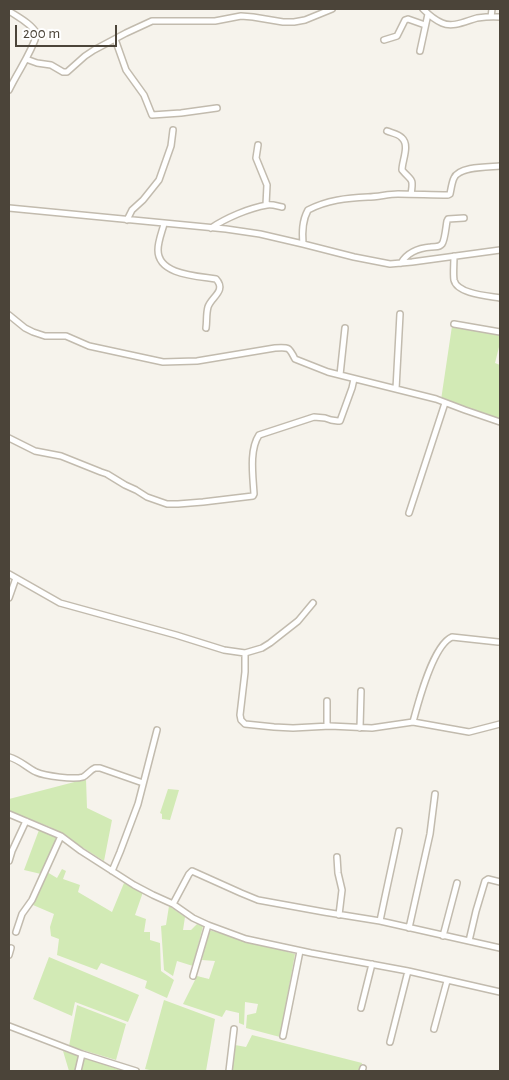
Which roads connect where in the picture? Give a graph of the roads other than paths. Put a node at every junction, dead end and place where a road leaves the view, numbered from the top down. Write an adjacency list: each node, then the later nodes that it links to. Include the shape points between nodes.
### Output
1 (332, 9): 9 (street, via 294,22 241,16 215,21 152,22)
2 (423, 9): 5 (street)
3 (492, 9): 6 (street)
4 (9, 11): 12 (street, via 36,31)
5 (428, 14): 6 (street, via 447,24); 8 (street)
6 (491, 17): 7 (street)
7 (500, 17)
8 (425, 25): 10 (street, via 405,20 397,36); 11 (street)
9 (115, 39): 12 (street, via 89,53 67,72); 14 (street, via 126,70 144,95 152,115)
10 (384, 40)
11 (420, 51)
12 (26, 59): 13 (street)
13 (9, 90)
14 (217, 108)
15 (173, 130): 24 (street, via 159,180)
16 (387, 131): 19 (street, via 400,136 405,142 402,170 412,180)
17 (258, 145): 20 (street, via 256,158 267,185)
18 (500, 166): 19 (street, via 457,173 450,194)
19 (411, 194): 27 (street, via 353,197 314,207 308,210 304,219)
20 (266, 205): 21 (street); 26 (street, via 235,215)
21 (282, 207)
22 (9, 208): 24 (street)
23 (464, 218): 30 (street, via 448,219 441,245 409,254)
24 (127, 220): 25 (street)
25 (164, 224): 26 (street); 35 (street, via 158,251 162,263 176,271 216,279 220,285 208,306)
26 (211, 228): 27 (street)
27 (303, 244): 30 (street, via 372,261)
28 (500, 250): 29 (street)
29 (454, 256): 30 (street); 31 (street, via 454,280 458,288)
30 (401, 263)
31 (500, 298)
32 (400, 314): 40 (street)
33 (9, 315): 38 (street, via 25,328 45,336 66,336 89,346 163,362 197,361 288,348 297,361)
34 (454, 324): 37 (street)
35 (206, 328)
36 (345, 328): 38 (street)
37 (500, 332)
38 (340, 375): 39 (street)
39 (354, 379): 40 (street); 43 (street, via 340,421 314,417 257,437 252,470 253,496 167,504 147,497 107,474 61,456 35,451)
40 (396, 389): 41 (street)
41 (445, 403): 42 (street); 44 (street)
42 (500, 422)
43 (9, 438)
44 (409, 513)
45 (9, 574): 46 (street)
46 (16, 578): 47 (street); 50 (street, via 60,603 224,650)
47 (9, 598)
48 (313, 603): 50 (street, via 298,621 270,643)
49 (500, 642): 53 (street, via 448,638 430,668)
50 (245, 652): 55 (street, via 240,715 245,724 293,728)
51 (361, 691): 56 (street)
52 (327, 700): 55 (street)
53 (413, 722): 54 (street, via 469,732); 56 (street)
54 (500, 724)
55 (327, 726): 56 (street)
56 (360, 728)
57 (157, 730): 59 (street)
58 (9, 757): 59 (street, via 42,775 82,778 100,768)
59 (143, 783): 67 (street)
60 (435, 794): 74 (street, via 430,834)
61 (9, 814): 62 (street)
62 (26, 821): 64 (street); 66 (street)
63 (398, 831): 72 (street)
64 (61, 836): 67 (street); 75 (street)
65 (337, 857): 71 (street, via 342,890)
66 (9, 861)
67 (112, 871): 70 (street)
68 (457, 882): 76 (street)
69 (500, 882): 77 (street, via 485,881)
70 (173, 904): 71 (street, via 192,871 258,900); 73 (street)
71 (339, 915): 72 (street)
72 (380, 921): 74 (street)
73 (208, 925): 80 (street, via 246,939); 84 (street)
74 (409, 928): 76 (street)
75 (16, 932)
76 (443, 936): 77 (street)
77 (469, 942): 79 (street)
78 (11, 948): 81 (street)
79 (500, 948)
80 (300, 951): 82 (street); 91 (street)
81 (9, 955)
82 (372, 964): 83 (street); 87 (street)
83 (408, 971): 85 (street); 92 (street)
84 (193, 976)
85 (447, 981): 86 (street); 89 (street)
86 (500, 992)
87 (362, 1008)
88 (9, 1026): 93 (street)
89 (434, 1029)
90 (234, 1030): 97 (street)
91 (283, 1036)
92 (390, 1042)
93 (82, 1054): 94 (street); 95 (street)
94 (130, 1070): 96 (street)
95 (78, 1071)
96 (136, 1071)
97 (229, 1071)

